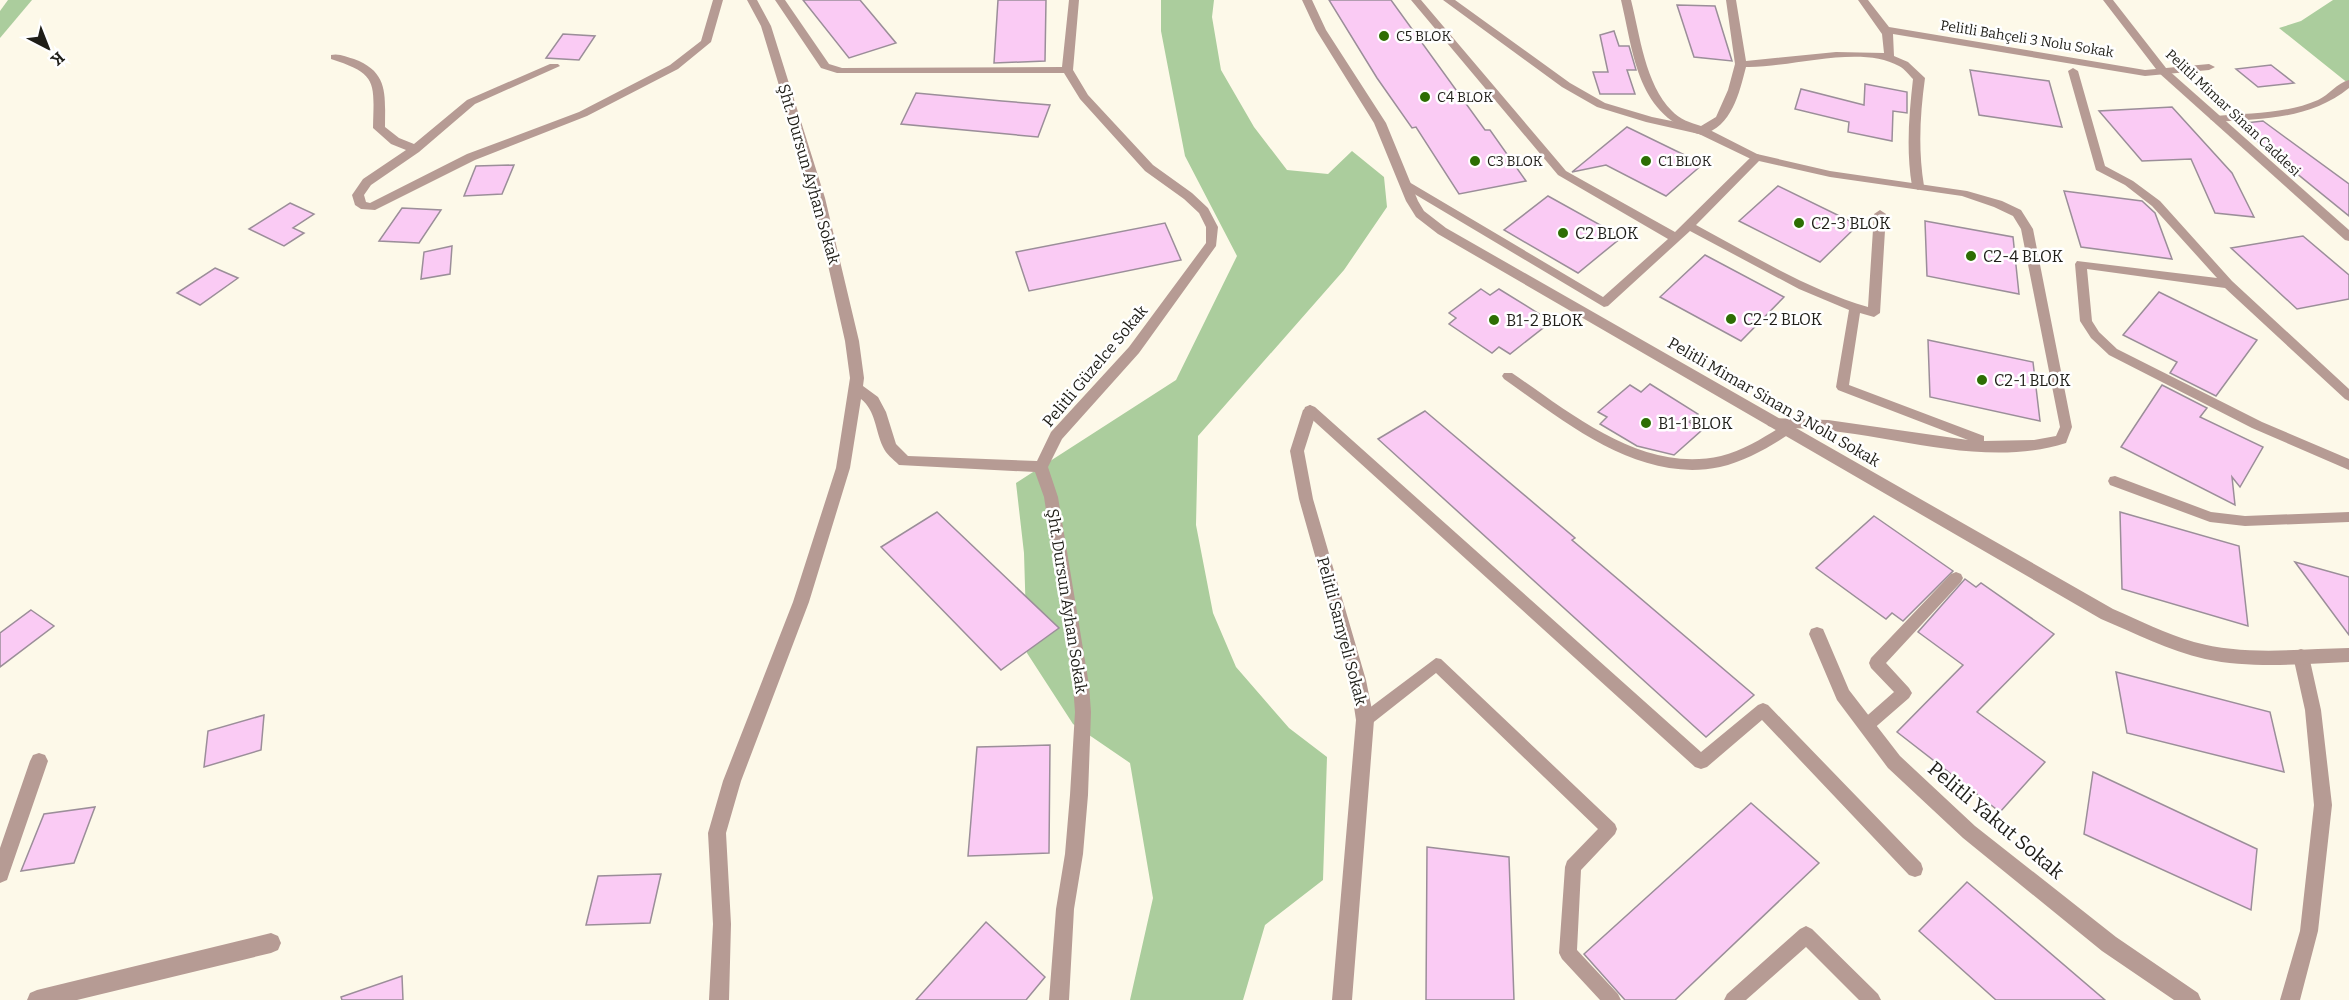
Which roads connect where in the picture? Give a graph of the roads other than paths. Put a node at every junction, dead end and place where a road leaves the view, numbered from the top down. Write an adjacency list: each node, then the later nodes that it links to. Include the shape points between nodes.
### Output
1 (718, 0): 24 (street, via 706,42 674,66 583,114 482,152 372,207 361,205 357,195 367,182)
2 (752, 0): 35 (street, Şht. Dursun Ayhan Sokak, via 766,26 819,198 852,341)
3 (780, 0): 18 (street, via 825,66 841,71)
4 (1074, 0): 18 (street)
5 (1307, 0): 26 (street, Pelitli Mimar Sinan 3 Nolu Sokak, via 1321,30 1380,123)
6 (1416, 0): 31 (lane, via 1562,173)
7 (1448, 0): 23 (street, via 1600,105)
8 (1626, 0): 23 (street, via 1654,95 1670,116)
9 (1731, 0): 15 (street)
10 (1863, 0): 12 (street)
11 (2108, 0): 20 (street, Pelitli Mimar Sinan Caddesi)
12 (1887, 30): 14 (street, via 1891,48); 20 (street, Pelitli Bahçeli 3 Nolu Sokak, via 2145,73)
13 (335, 57): 24 (street, via 362,64 372,72 380,92 379,128 395,141)
14 (1888, 59): 15 (street, via 1832,55 1758,66); 27 (street, via 1907,65 1919,78 1914,117)
15 (1741, 64): 23 (street, via 1721,119)
16 (554, 66): 24 (street, via 471,102)
17 (2209, 67): 20 (street, Pelitli Bahçeli 3 Nolu Sokak)
18 (1067, 70): 42 (street, Pelitli Güzelce Sokak, via 1084,97 1149,168 1203,211 1212,227 1212,243 1134,351 1056,436)
19 (2073, 71): 32 (lane, via 2100,168 2150,200)
20 (2163, 71): 22 (street, Pelitli Mimar Sinan Caddesi)
21 (2349, 83): 22 (street, via 2325,101 2307,108)
22 (2216, 120): 30 (street, Pelitli Mimar Sinan Caddesi)
23 (1702, 130): 25 (street)
24 (415, 149)
25 (1757, 157): 27 (lane, via 1830,174); 29 (lane)
26 (1405, 184): 31 (lane, via 1604,303); 38 (street, Pelitli Mimar Sinan 3 Nolu Sokak, via 1420,214 1442,231)
27 (1918, 186): 40 (lane, via 1963,193 1998,204 2017,213 2027,229 2066,427 2061,440 2040,446)
28 (1880, 214): 33 (lane, via 1874,313)
29 (1688, 225): 31 (lane); 33 (lane)
30 (2349, 237)
31 (1676, 238)
32 (2228, 284): 36 (lane); 41 (lane, via 2081,264 2086,321 2113,352 2257,425)
33 (1855, 308): 40 (lane, via 1842,387)
34 (1508, 376): 39 (lane, via 1601,440 1639,456 1675,464 1713,463 1756,448)
35 (855, 387): 42 (street, via 873,401 890,447 904,461); 56 (street, Şht. Dursun Ayhan Sokak, via 843,468 801,602 732,781 717,833 722,924)
36 (2349, 396)
37 (1310, 410): 49 (street, Pelitli Samyeli Sokak, via 1297,451 1306,499 1358,680); 52 (lane, via 1701,762 1763,710)
38 (1773, 423): 39 (street, Pelitli Mimar Sinan 3 Nolu Sokak); 40 (lane, via 1826,425 1910,439)
39 (1786, 430): 48 (street, Pelitli Mimar Sinan 3 Nolu Sokak, via 2107,614 2206,652)
40 (1995, 446)
41 (2349, 465)
42 (1041, 467): 57 (street, Şht. Dursun Ayhan Sokak, via 1052,497 1083,712)
43 (2115, 481): 44 (lane, via 2210,517 2245,521)
44 (2349, 517)
45 (1956, 578): 50 (lane, via 1875,663 1904,693)
46 (1817, 634): 50 (street, Pelitli Yakut Sokak, via 1843,695)
47 (2349, 655): 48 (street, Pelitli Mimar Sinan 3 Nolu Sokak)
48 (2301, 656): 63 (street, via 2313,710 2323,805 2309,931)
49 (1365, 720): 58 (street, Pelitli Samyeli Sokak); 59 (lane, via 1436,664 1609,829 1573,867 1568,953)
50 (1866, 726): 62 (street, Pelitli Yakut Sokak, via 1894,762 1969,832 2109,944)
51 (39, 761): 53 (street)
52 (1915, 869)
53 (0, 874)
54 (271, 943): 55 (street)
55 (37, 1000)
56 (719, 1000)
57 (1059, 1000)
58 (1342, 1000)
59 (1612, 1000)
60 (1733, 1000): 61 (lane, via 1806,935)
61 (1872, 1000)
62 (2191, 1000)
63 (2290, 1000)

